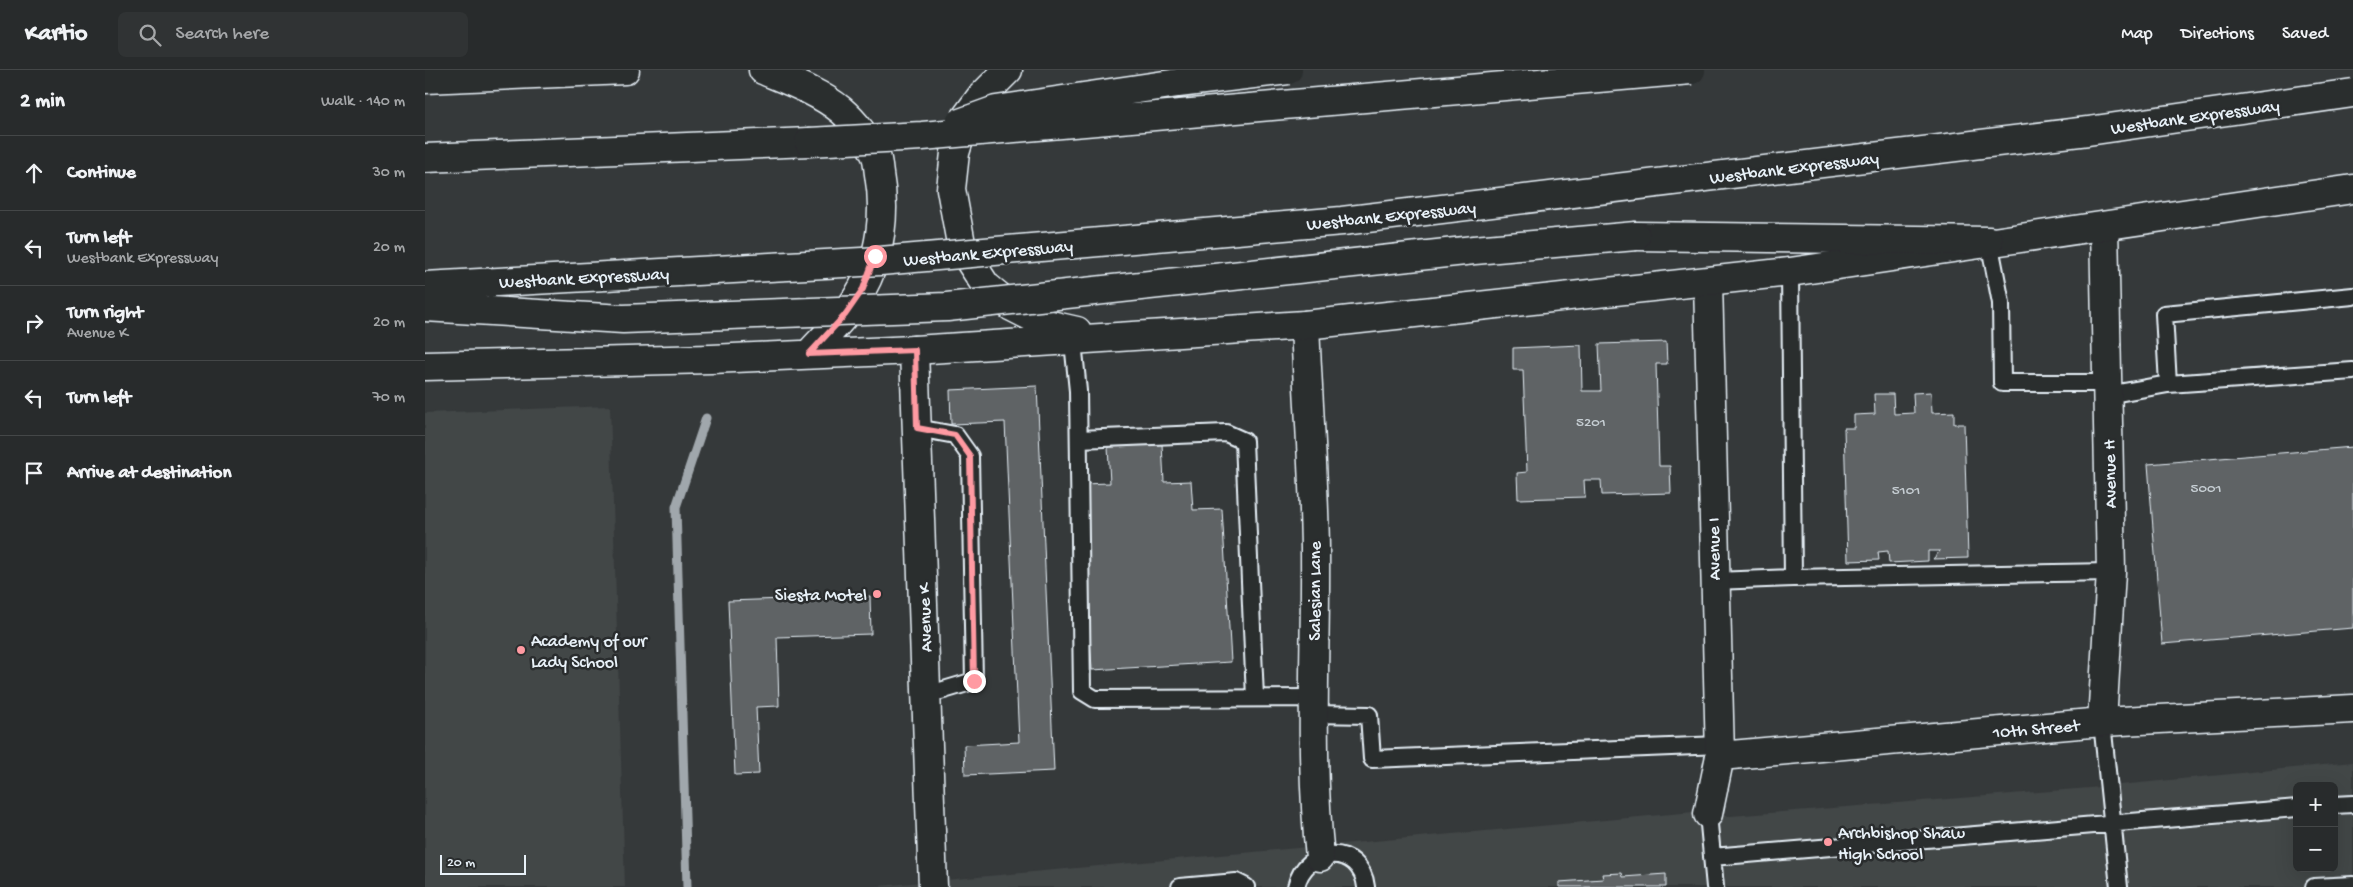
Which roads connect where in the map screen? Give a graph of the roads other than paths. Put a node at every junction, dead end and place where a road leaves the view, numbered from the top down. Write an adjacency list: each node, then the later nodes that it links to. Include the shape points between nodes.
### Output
1 (625, 70): 6 (main road)
2 (763, 70): 21 (main road, via 804,88 840,110 876,156 882,190 883,221 863,289 845,315)
3 (1008, 70): 19 (main road, via 966,117 955,154 951,189 962,249 986,286 1012,307)
4 (1288, 70): 8 (main road, bridge, via 995,110)
5 (1691, 70): 8 (main road, bridge)
6 (425, 79)
7 (2353, 93): 15 (main road, Westbank Expressway, bridge, via 2078,132 1342,221 880,261)
8 (922, 136): 9 (main road, bridge)
9 (425, 158)
10 (2353, 189): 11 (main road)
11 (2104, 226): 12 (main road); 25 (main road, Avenue H)
12 (1989, 241): 13 (main road); 17 (main road, bridge, via 1636,236 1474,250 947,307 623,319); 25 (lane, via 2001,303 2002,383)
13 (1790, 272): 14 (main road); 29 (lane)
14 (1708, 282): 18 (main road); 30 (main road, Avenue I)
15 (425, 286)
16 (2353, 296): 24 (lane, via 2164,314)
17 (425, 307)
18 (1305, 325): 19 (main road, via 1105,338); 33 (main road, Salesian Lane, via 1315,548)
19 (1072, 335): 20 (main road); 27 (lane)
20 (915, 350): 21 (main road); 26 (main road, Avenue K)
21 (809, 354): 22 (main road)
22 (425, 366)
23 (2353, 371): 24 (lane)
24 (2168, 384): 25 (lane)
25 (2107, 389): 28 (main road, Avenue H)
26 (917, 428): 31 (main road, Avenue K); 31 (lane, via 955,435 970,456 974,681)
27 (1079, 439): 32 (lane, via 1226,433 1244,441); 32 (lane, via 1083,691 1095,699)
28 (2111, 572): 29 (lane); 35 (main road, Avenue H)
29 (1793, 578): 30 (lane)
30 (1714, 581): 36 (main road, Avenue I)
31 (927, 695): 45 (main road, Avenue K)
32 (1255, 698): 33 (lane)
33 (1313, 706): 36 (lane, via 1369,715 1371,759); 42 (main road, Salesian Lane, via 1315,806)
34 (2353, 708): 35 (main road, 10th Street)
35 (2102, 722): 36 (main road, 10th Street); 41 (lane)
36 (1720, 751): 40 (main road, Avenue I)
37 (2353, 804): 38 (lane)
38 (2338, 805)
39 (2293, 808): 41 (lane)
40 (1708, 814): 43 (lane)
41 (2112, 823): 43 (lane); 51 (lane)
42 (1320, 857): 48 (lane, via 1303,869); 49 (lane, via 1329,854 1352,861 1360,870)
43 (1712, 857): 50 (lane)
44 (2353, 884): 52 (lane)
45 (933, 887)
46 (1180, 887): 47 (lane, via 1236,882)
47 (1246, 887)
48 (1296, 887)
49 (1366, 887)
50 (1715, 887)
51 (2119, 887)
52 (2314, 887)

